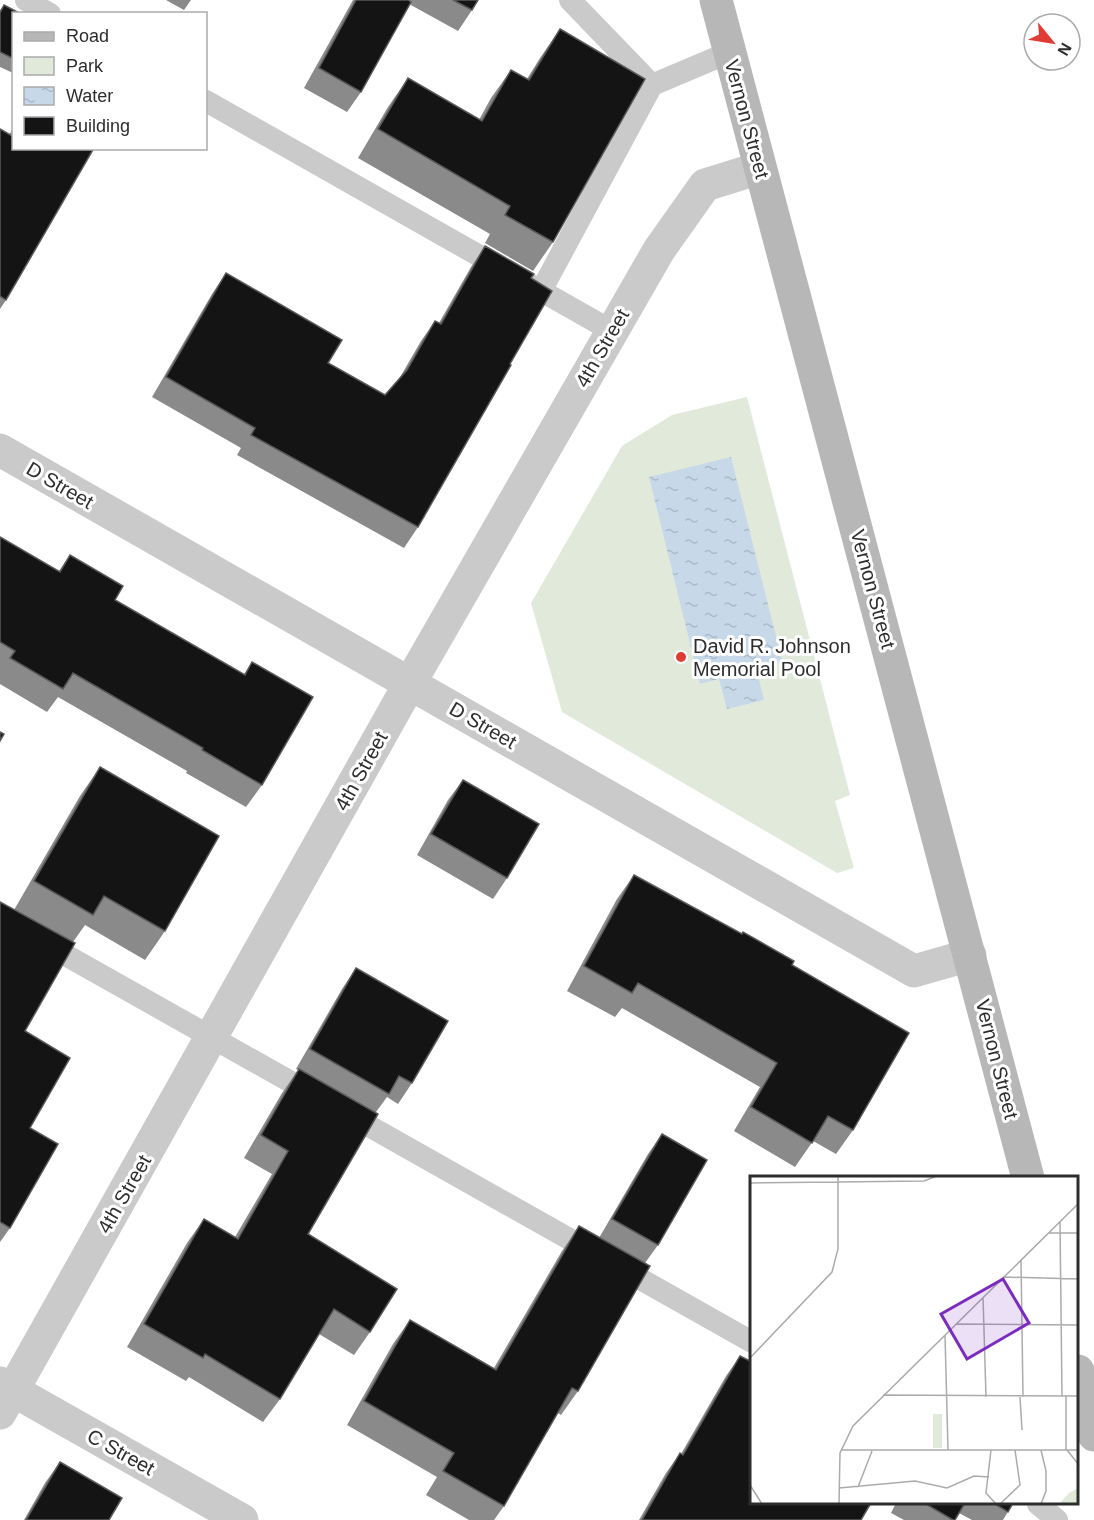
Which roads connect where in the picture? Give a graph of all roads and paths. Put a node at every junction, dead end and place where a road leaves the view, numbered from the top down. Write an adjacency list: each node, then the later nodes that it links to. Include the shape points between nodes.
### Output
1 (26, 0): 4 (lane)
2 (570, 0): 6 (lane)
3 (716, 0): 5 (main road, Vernon Street)
4 (47, 12)
5 (730, 52): 6 (lane); 8 (main road, Vernon Street)
6 (652, 85): 9 (lane)
7 (207, 102): 9 (lane)
8 (760, 168): 10 (street, 4th Street, via 705,185 658,250); 14 (main road, Vernon Street)
9 (541, 291): 10 (lane)
10 (612, 331): 12 (street, 4th Street)
11 (0, 450): 12 (street, D Street)
12 (410, 683): 14 (street, D Street, via 914,970); 15 (street, 4th Street)
13 (0, 918): 15 (lane)
14 (970, 955): 16 (main road, Vernon Street)
15 (212, 1039): 17 (lane); 19 (street, 4th Street)
16 (1027, 1176)
17 (750, 1341)
18 (1079, 1379): 20 (main road)
19 (4, 1396): 22 (street, C Street)
20 (1094, 1435)
21 (1040, 1505): 23 (lane)
22 (242, 1520)
23 (1057, 1520)

